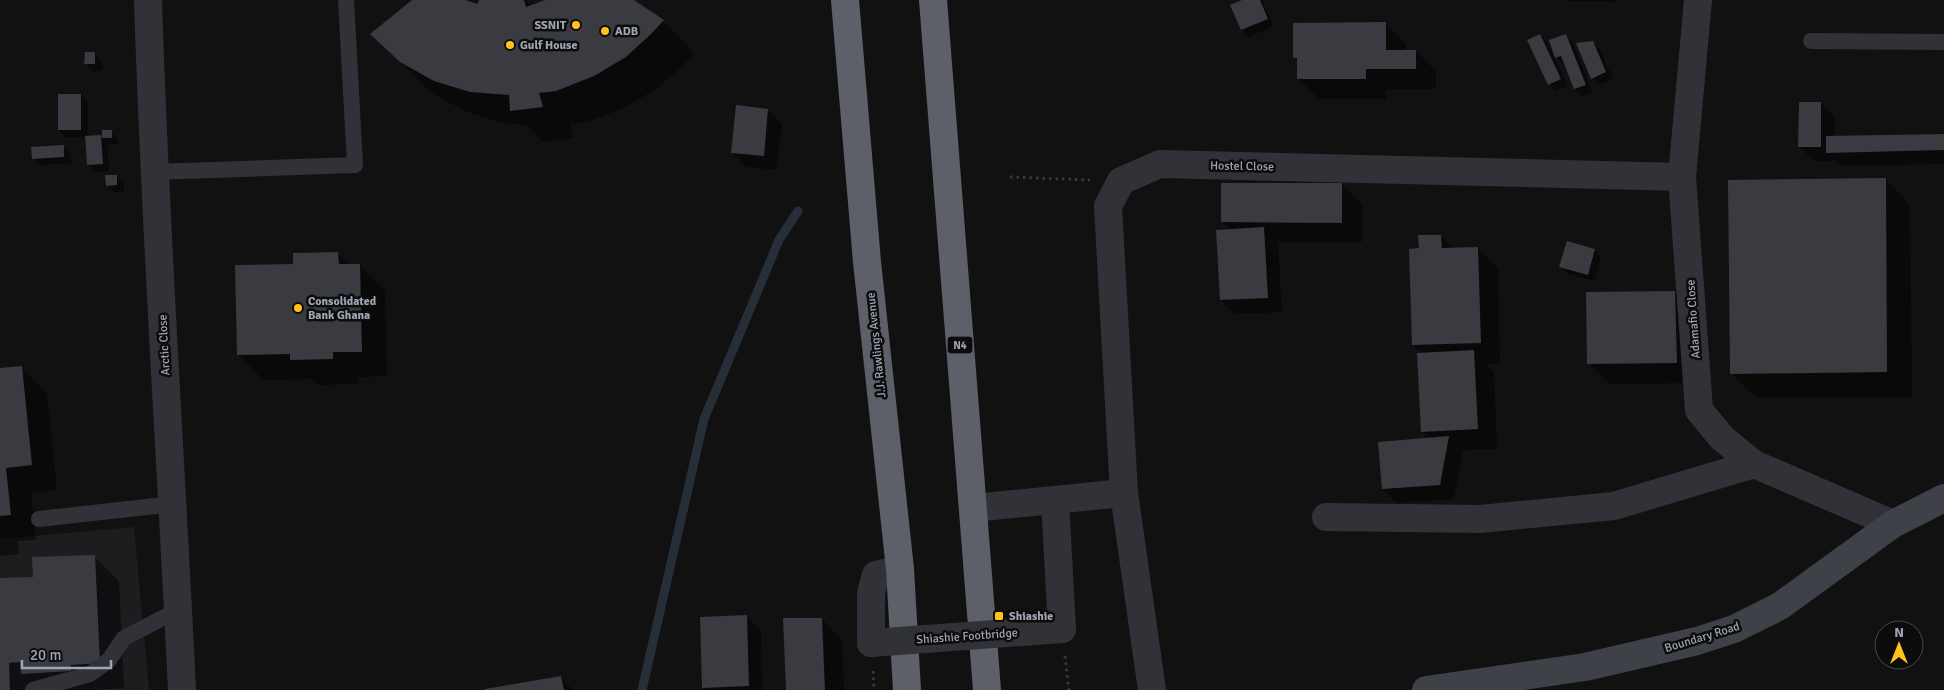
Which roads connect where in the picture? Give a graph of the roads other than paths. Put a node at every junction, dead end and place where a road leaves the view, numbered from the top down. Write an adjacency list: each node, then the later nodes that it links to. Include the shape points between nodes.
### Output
1 (148, 0): 8 (street, Arctic Close)
2 (346, 0): 8 (lane, via 355,164)
3 (845, 0): 19 (highway, J.J. Rawlings Avenue, via 871,298)
4 (934, 0): 15 (highway, N4)
5 (1698, 0): 9 (street, Adamafio Close)
6 (1811, 40): 7 (lane)
7 (1944, 42)
8 (154, 172): 14 (street, Arctic Close)
9 (1682, 177): 10 (street, Adamafio Close, via 1699,410 1722,438); 11 (street, Hostel Close, via 1160,164 1121,181 1108,206)
10 (1754, 464): 16 (street, via 1614,506 1480,519); 18 (street, Adamafio Close)
11 (1124, 493): 13 (street); 25 (street)
12 (1944, 498): 18 (main road, Boundary Road)
13 (1055, 500): 15 (street); 19 (street, Shiashie Footbridge, bridge, via 1062,630 871,643 871,593 876,575)
14 (173, 504): 17 (lane); 20 (street, Arctic Close)
15 (973, 508): 24 (highway, N4)
16 (1326, 517)
17 (40, 519)
18 (1893, 524): 26 (main road, Boundary Road, via 1780,606 1734,629 1697,641 1585,666)
19 (900, 569): 23 (highway, J.J. Rawlings Avenue)
20 (178, 610): 21 (lane, via 124,638 109,660 90,674); 22 (street, Arctic Close)
21 (33, 690)
22 (182, 690)
23 (907, 690)
24 (987, 690)
25 (1152, 690)
26 (1426, 690)

